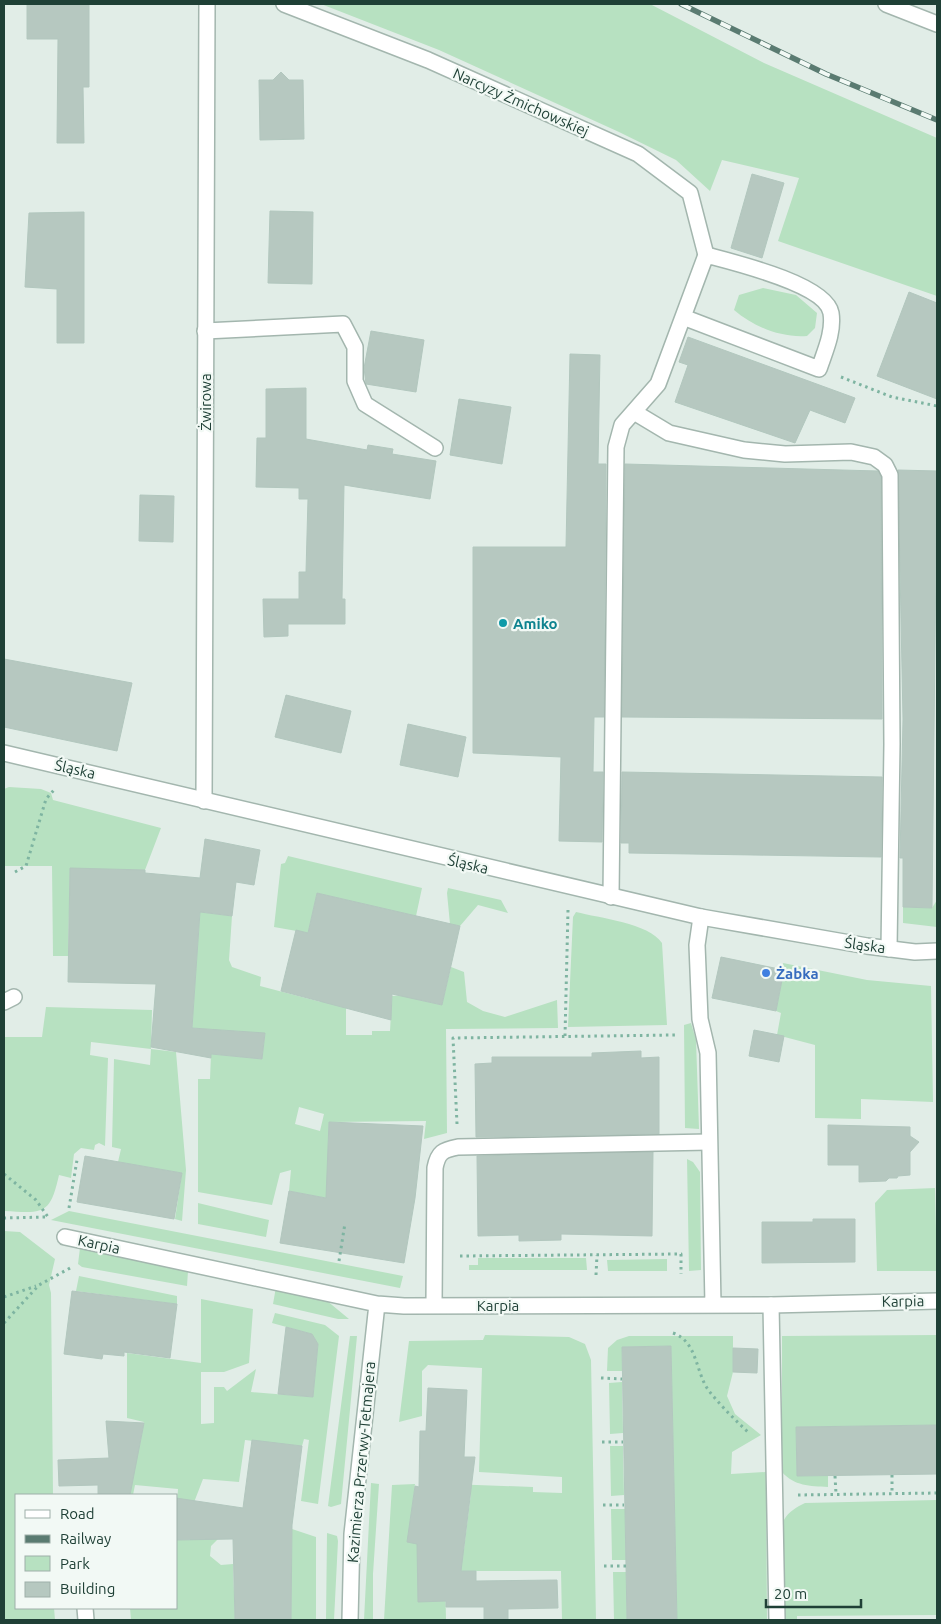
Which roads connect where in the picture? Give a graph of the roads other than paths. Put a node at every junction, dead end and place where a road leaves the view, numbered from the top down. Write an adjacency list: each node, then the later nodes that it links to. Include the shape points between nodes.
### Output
1 (206, 4): 7 (street, Żwirowa)
2 (284, 4): 5 (street, Narcyzy Żmichowskiej, via 428,60 638,154 690,193)
3 (886, 4): 4 (street)
4 (937, 24)
5 (706, 255): 6 (street); 6 (street, via 789,281 819,295 831,311 831,329 819,369)
6 (683, 317): 8 (street, via 658,384)
7 (205, 331): 9 (street, via 343,324 355,347 355,382 365,404); 11 (street, Żwirowa)
8 (634, 412): 12 (street, via 622,425 616,447); 14 (street, via 669,433 744,450 785,454 851,452 874,457 885,465 890,475 892,744)
9 (435, 448)
10 (4, 753): 11 (street, Śląska)
11 (204, 800): 12 (street, Śląska)
12 (611, 898): 13 (street, Śląska)
13 (701, 917): 14 (street, Śląska); 16 (street, via 697,945 700,1019 708,1054)
14 (889, 949): 15 (street, Śląska)
15 (937, 952)
16 (709, 1142): 21 (street); 22 (street, via 458,1147 442,1151 434,1168)
17 (65, 1237): 19 (street, Karpia)
18 (937, 1301): 20 (street, Karpia)
19 (377, 1304): 22 (street, Karpia); 23 (street, Kazimierza Przerwy-Tetmajera, via 352,1534)
20 (771, 1304): 21 (street, Karpia); 24 (street)
21 (713, 1305): 22 (street, Karpia)
22 (434, 1306)
23 (350, 1620)
24 (777, 1620)

